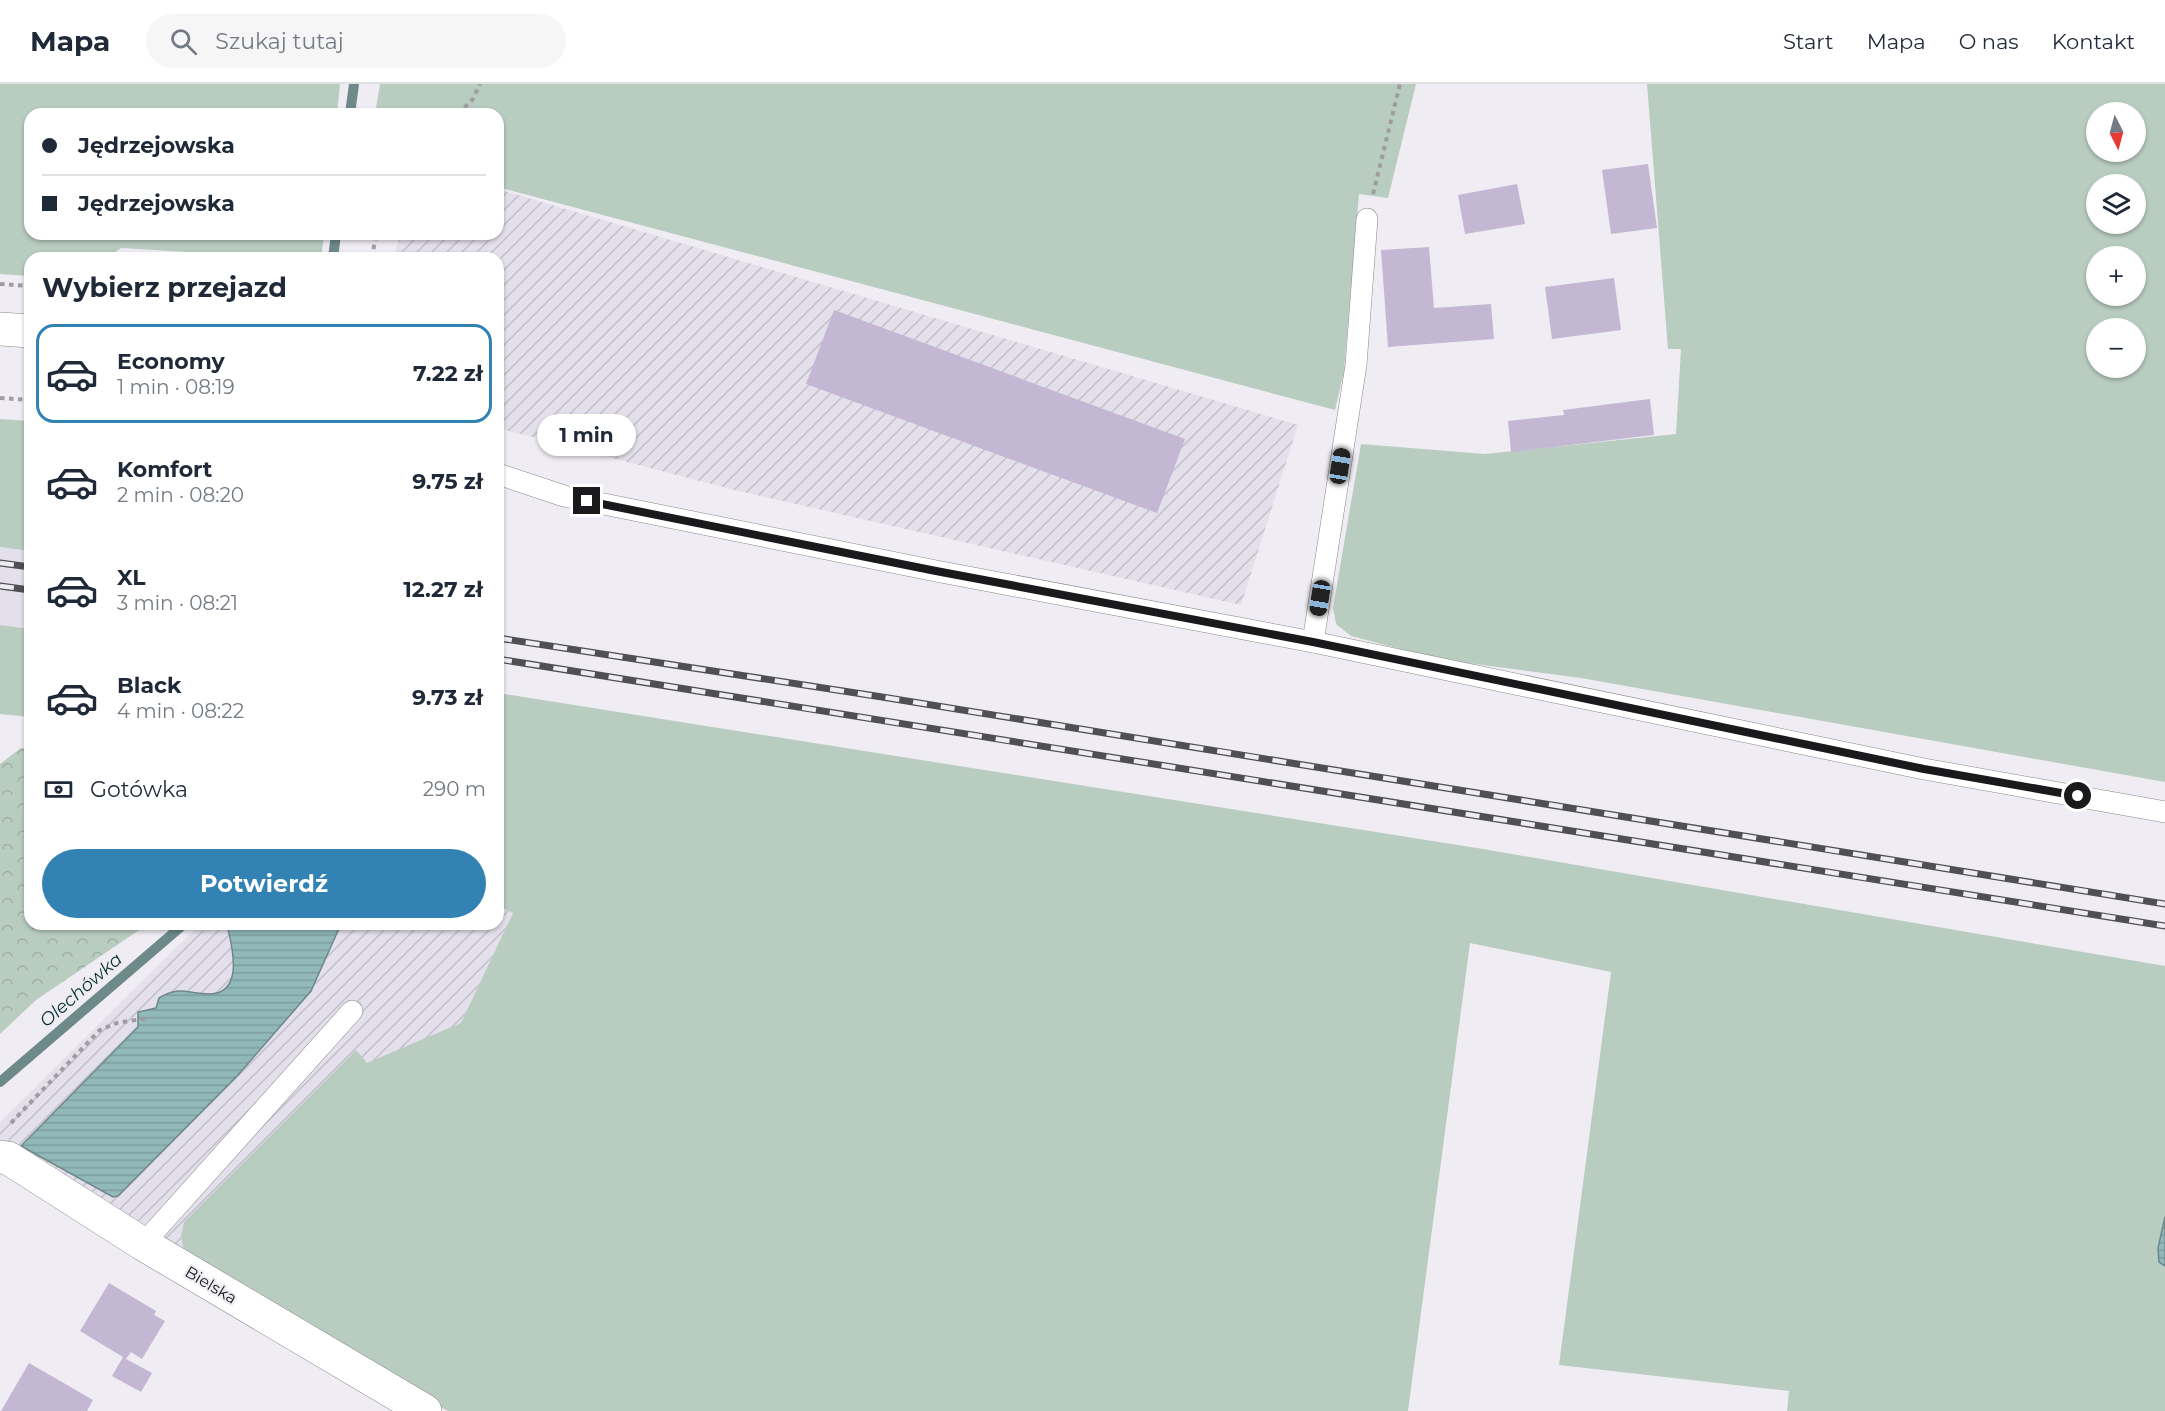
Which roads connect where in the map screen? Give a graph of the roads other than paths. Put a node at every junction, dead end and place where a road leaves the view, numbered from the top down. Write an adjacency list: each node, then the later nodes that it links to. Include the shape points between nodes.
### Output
1 (1367, 219): 5 (lane, via 1356,365)
2 (0, 329): 3 (street)
3 (24, 331)
4 (504, 476): 5 (lane, via 564,496)
5 (1313, 642): 6 (lane, via 1924,769)
6 (2165, 812)
7 (352, 1011): 9 (lane)
8 (3, 1142): 9 (street, Bielska, via 9,1158)
9 (143, 1244): 10 (street, Bielska)
10 (424, 1411)

